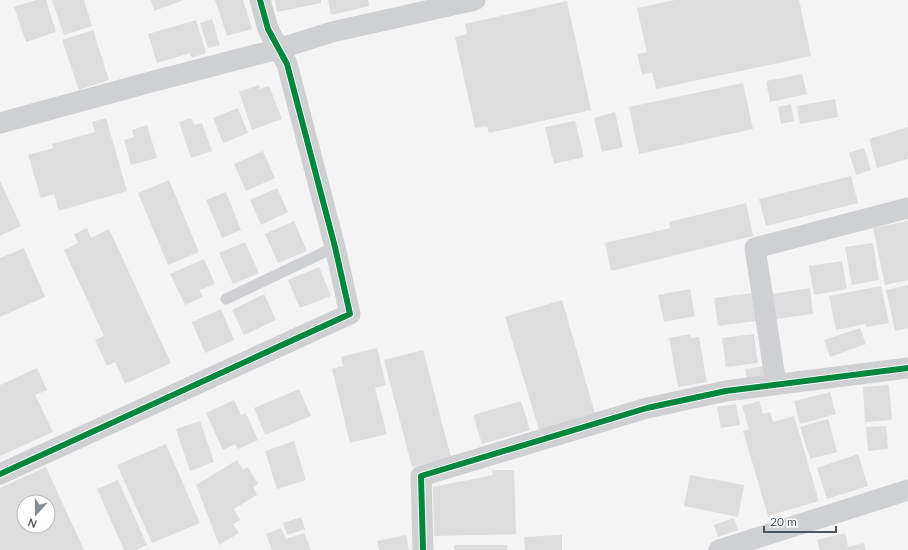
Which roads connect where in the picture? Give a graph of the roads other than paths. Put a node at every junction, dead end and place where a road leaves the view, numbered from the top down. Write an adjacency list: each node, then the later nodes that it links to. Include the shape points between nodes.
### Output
1 (260, 0): 4 (street, via 268,29)
2 (475, 0): 3 (street)
3 (450, 3): 4 (street, via 332,32)
4 (278, 49): 5 (street); 7 (street, via 287,64)
5 (0, 123)
6 (908, 208): 10 (street, via 755,248)
7 (335, 247): 8 (lane); 11 (street, via 350,314)
8 (226, 298)
9 (908, 368): 10 (street)
10 (776, 384): 13 (street, via 726,391 647,408 421,476)
11 (0, 474)
12 (908, 490): 14 (street)
13 (423, 550)
14 (719, 550)

